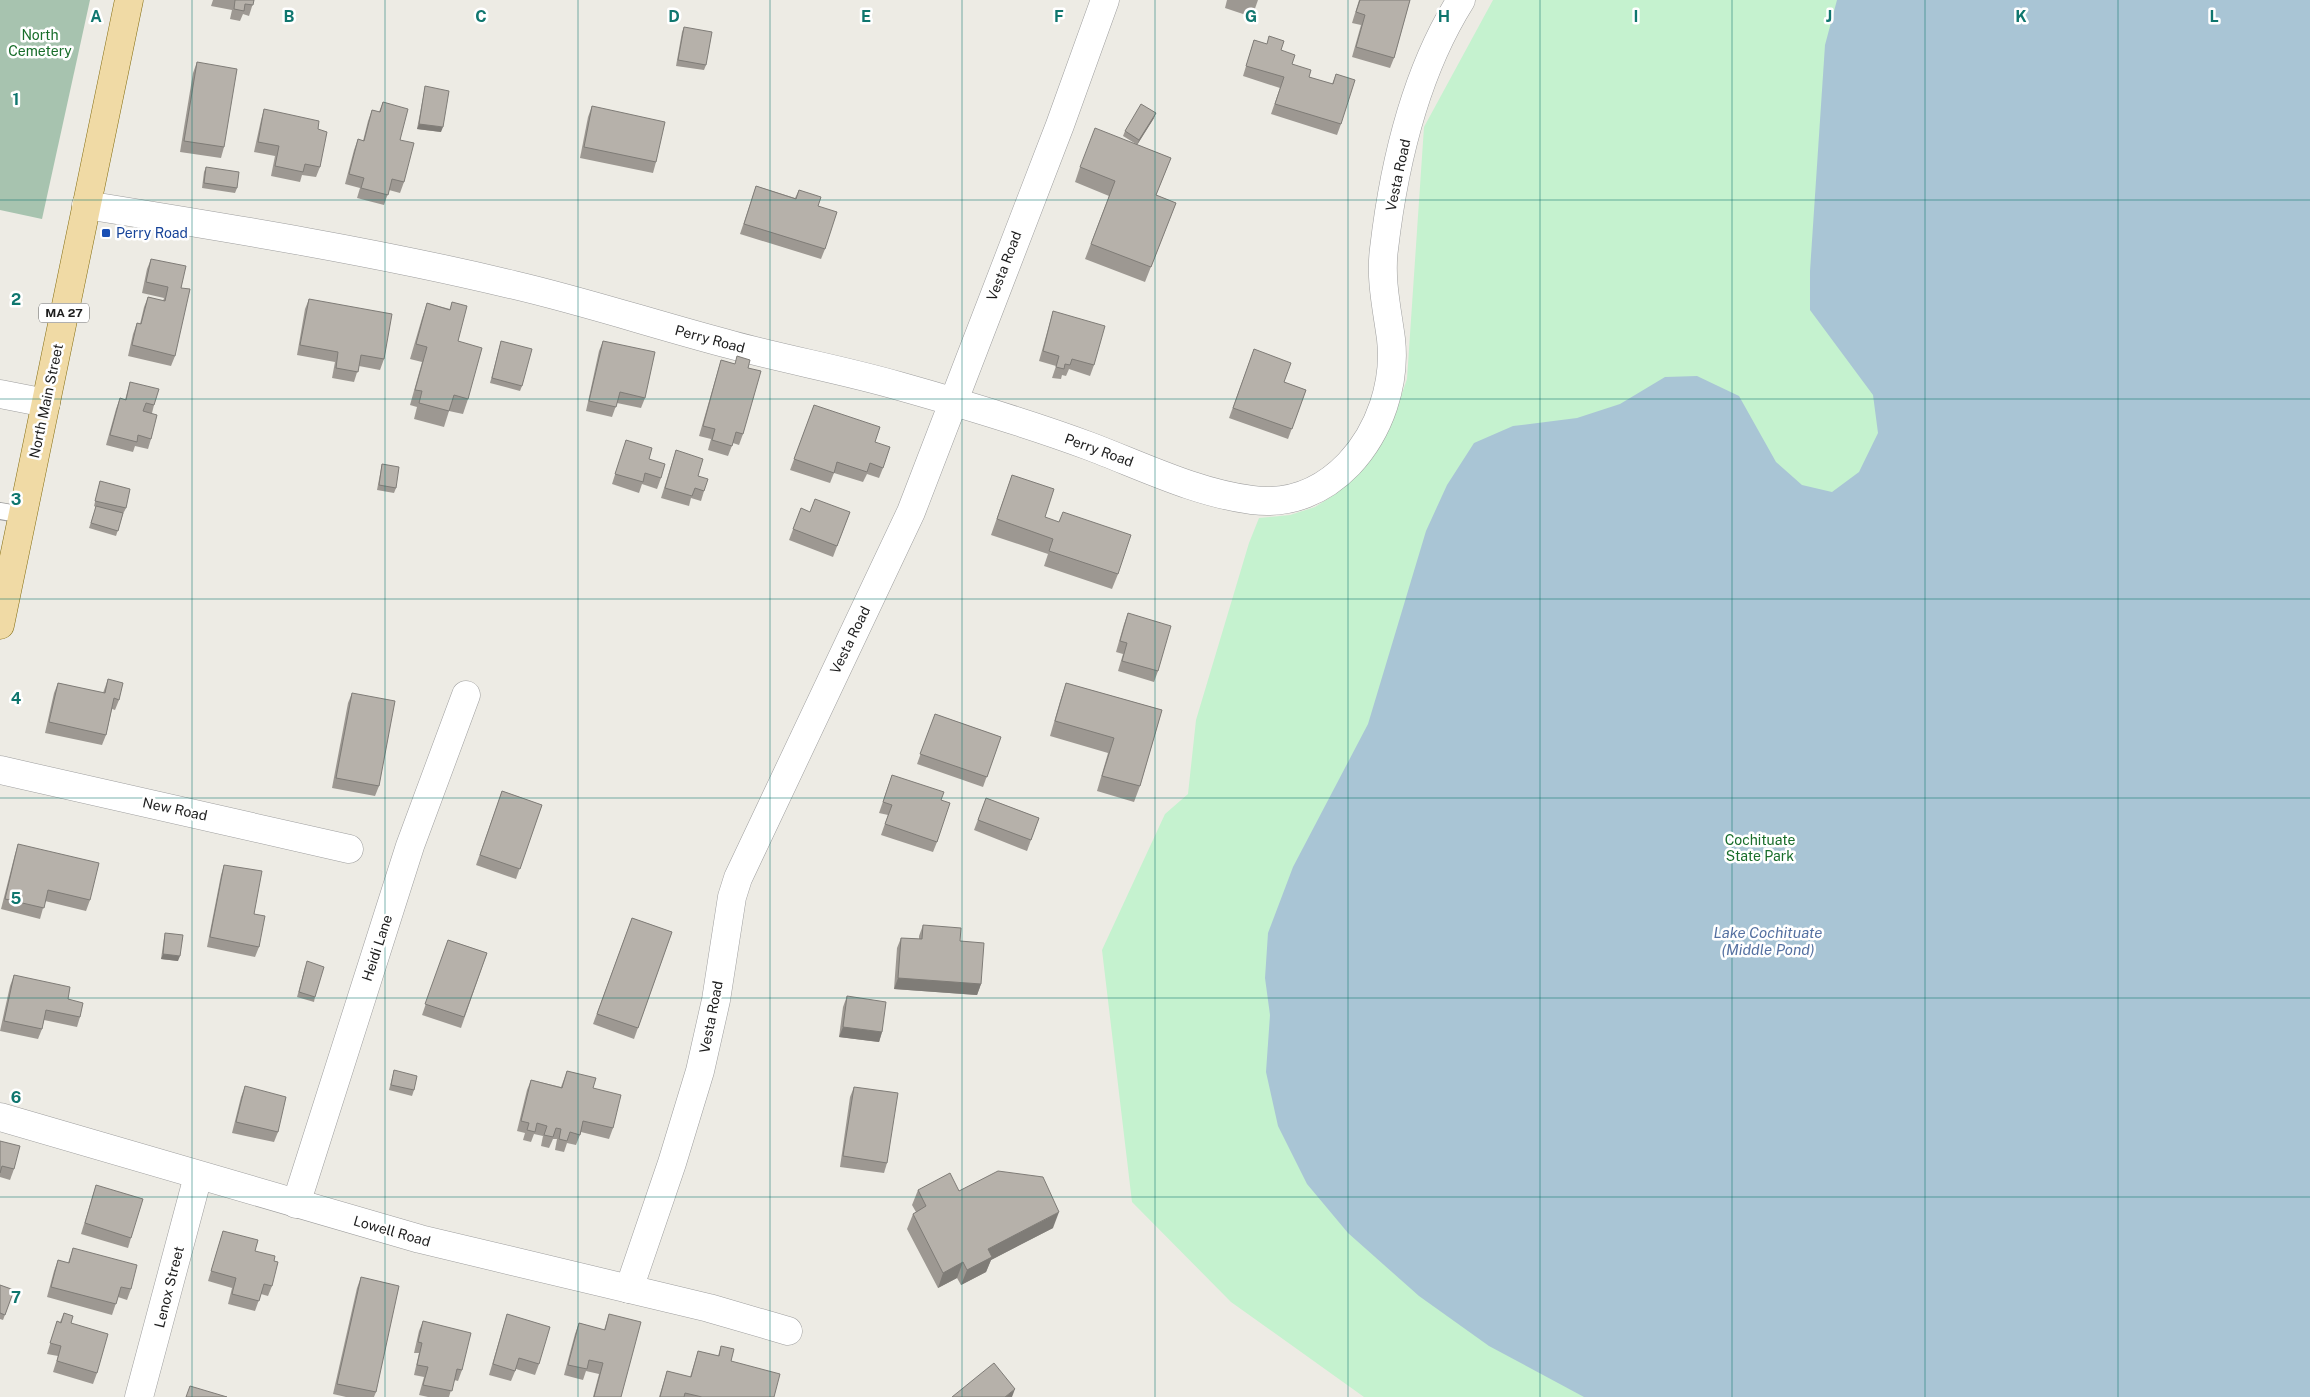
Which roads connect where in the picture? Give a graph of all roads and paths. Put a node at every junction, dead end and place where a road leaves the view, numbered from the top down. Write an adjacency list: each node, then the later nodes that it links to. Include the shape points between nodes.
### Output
1 (129, 0): 4 (main road, North Main Street / MA 27)
2 (1105, 0): 6 (street, Vesta Road)
3 (1461, 0): 8 (street, Vesta Road, via 1437,43 1426,71 1411,114 1395,180 1383,253 1383,288 1393,359 1385,399 1370,437 1348,466)
4 (86, 205): 6 (street, Perry Road, via 317,243 517,285 731,345); 7 (main road, North Main Street / MA 27)
5 (0, 394): 7 (street)
6 (953, 401): 8 (street, Perry Road, via 1082,443 1220,494 1275,501 1292,499); 17 (street, Vesta Road, via 892,553 738,878 700,1071)
7 (46, 403): 9 (main road, North Main Street / MA 27)
8 (1322, 487)
9 (11, 513): 10 (main road, North Main Street / MA 27)
10 (0, 625)
11 (466, 695): 16 (street, Heidi Lane, via 410,846)
12 (0, 770): 13 (street, New Road)
13 (349, 848)
14 (0, 1117): 15 (street, Lowell Road)
15 (198, 1176): 16 (street, Lowell Road); 19 (street, Lenox Street)
16 (296, 1204): 17 (street, Lowell Road, via 420,1239)
17 (629, 1289): 18 (street, Lowell Road)
18 (788, 1331)
19 (139, 1397)

